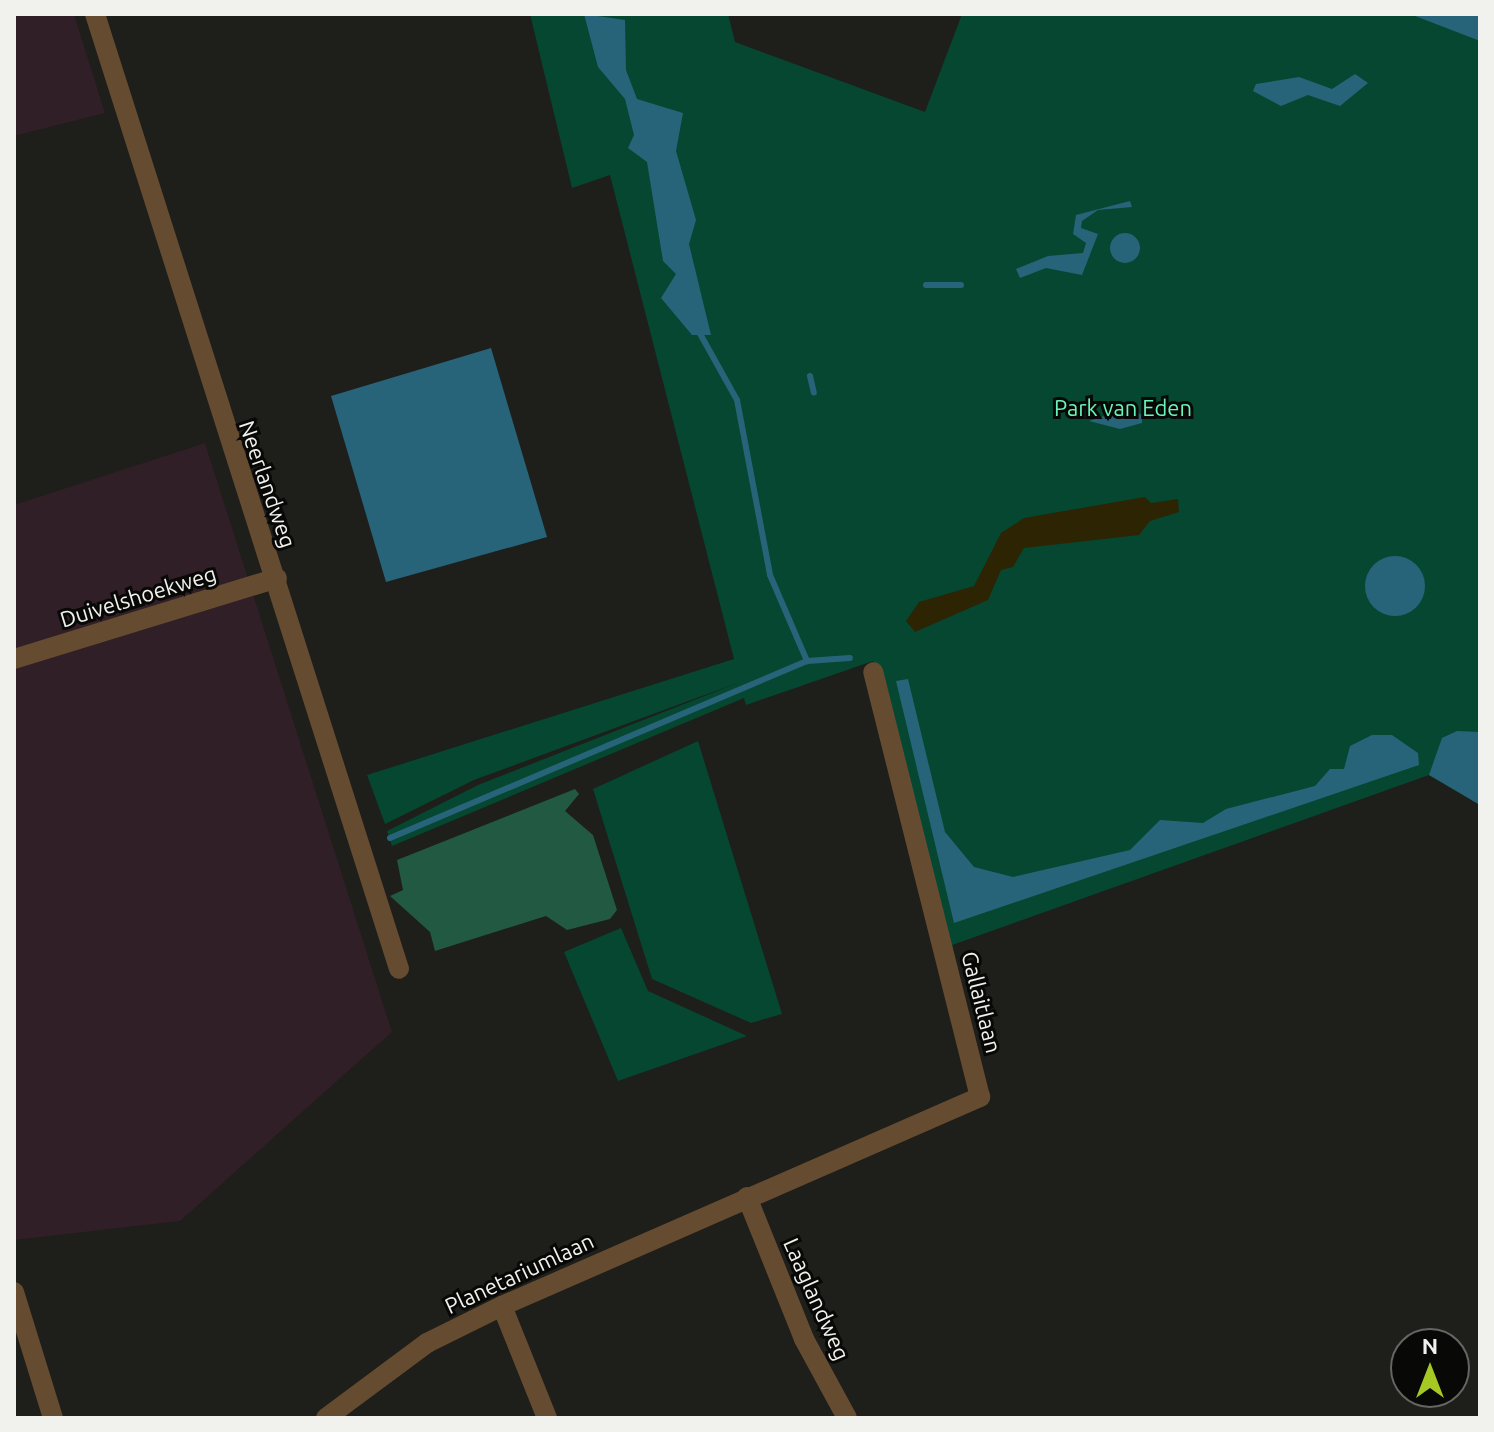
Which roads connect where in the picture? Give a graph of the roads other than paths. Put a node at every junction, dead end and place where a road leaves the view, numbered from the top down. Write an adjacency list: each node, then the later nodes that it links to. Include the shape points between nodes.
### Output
1 (95, 14): 2 (street, Neerlandweg, via 254,528)
2 (277, 578): 3 (street, Duivelshoekweg); 5 (street, Neerlandweg)
3 (14, 659)
4 (873, 672): 6 (street, Gallaitlaan, via 980,1097)
5 (399, 969)
6 (747, 1197): 8 (street, Planetariumlaan); 12 (street, Laaglandweg, via 804,1339)
7 (14, 1292): 9 (street)
8 (502, 1306): 10 (street, Planetariumlaan, via 427,1343); 11 (street)
9 (53, 1418)
10 (326, 1418)
11 (547, 1418)
12 (847, 1418)

